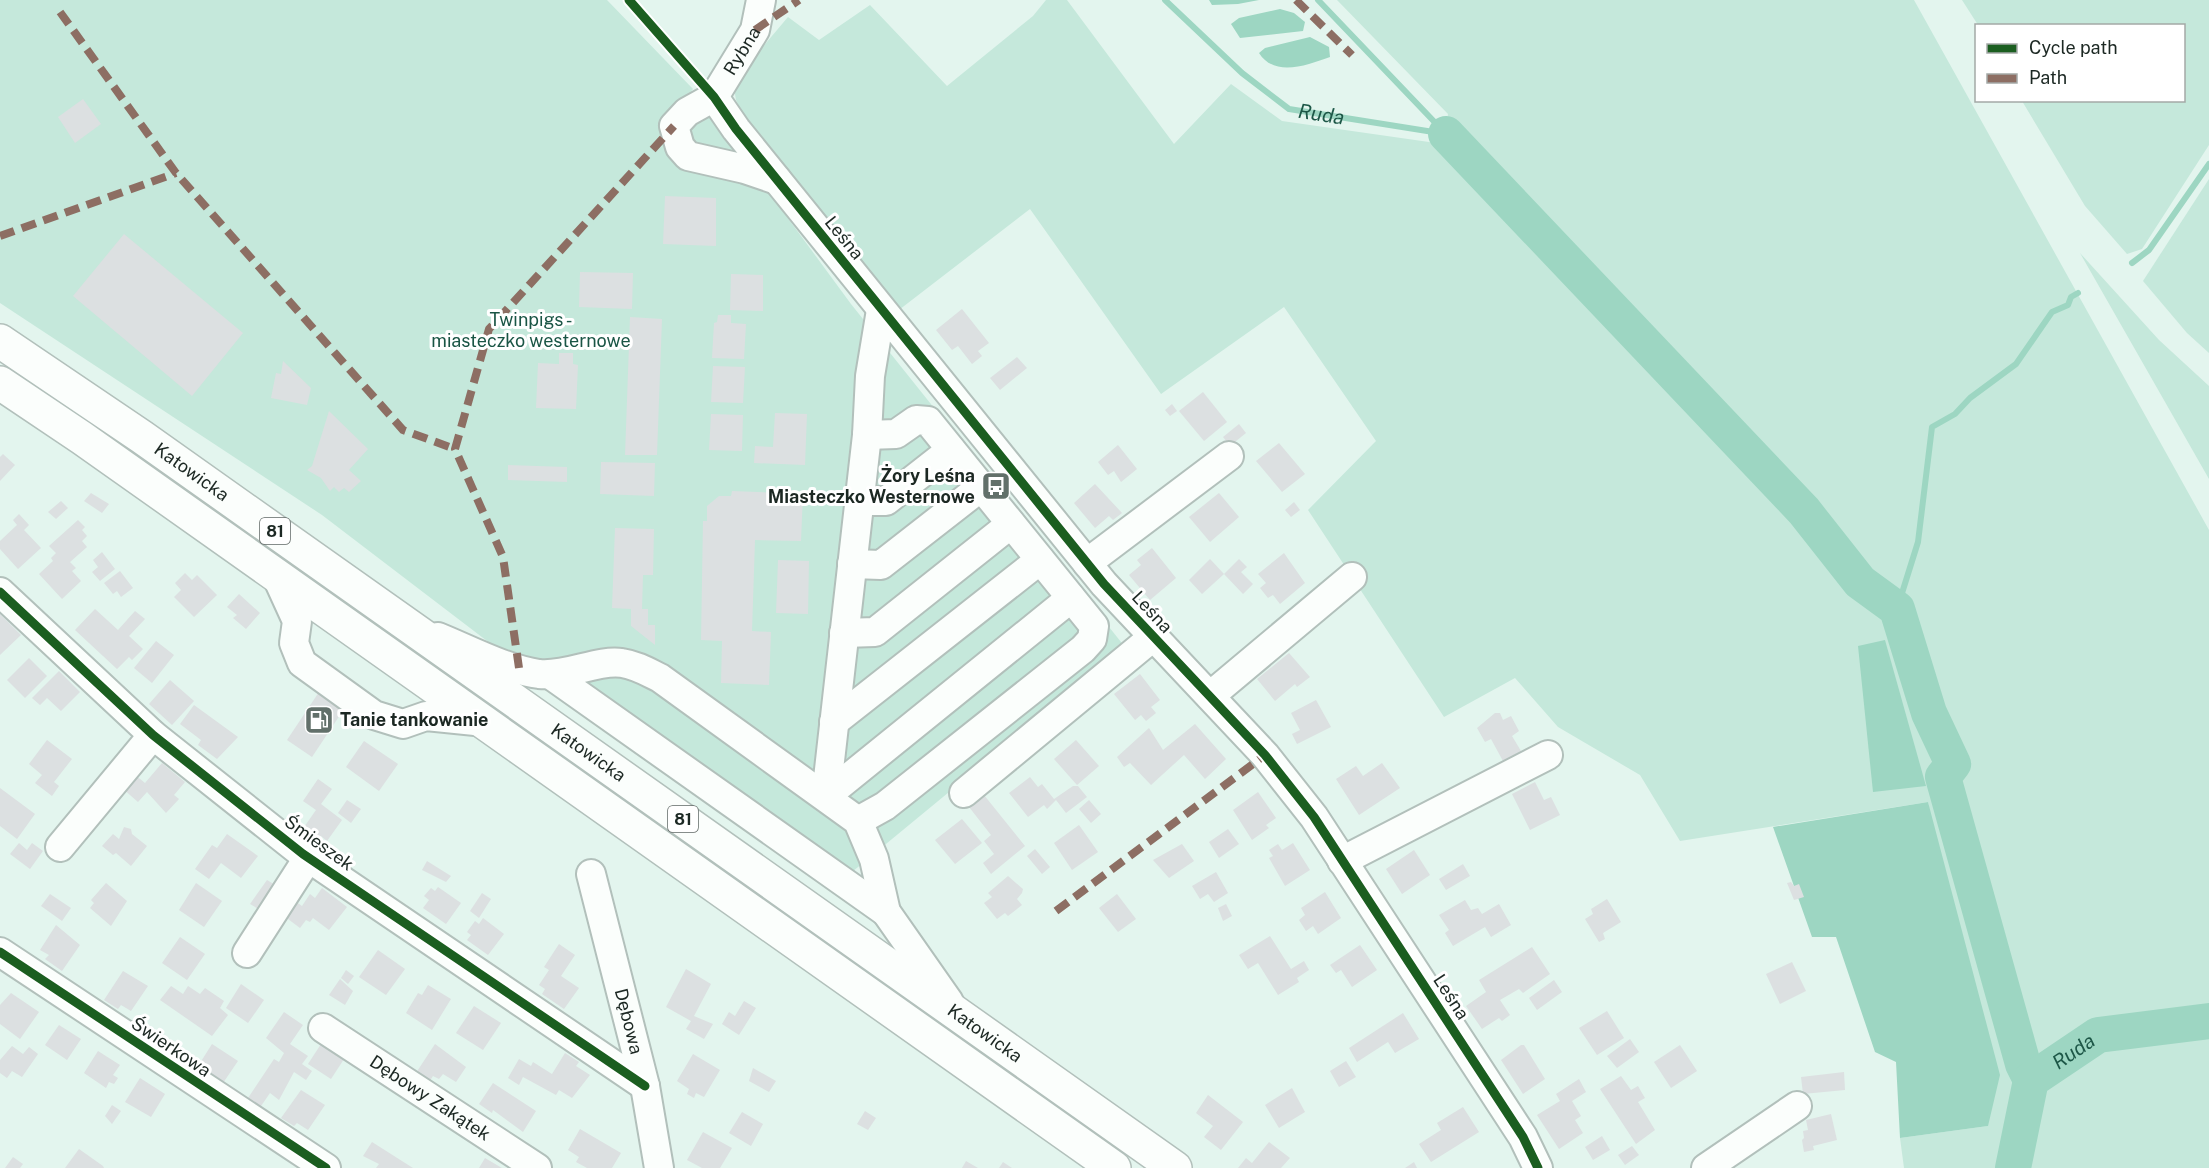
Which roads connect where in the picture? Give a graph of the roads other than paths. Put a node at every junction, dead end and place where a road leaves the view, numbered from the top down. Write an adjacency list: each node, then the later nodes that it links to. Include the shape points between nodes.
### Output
1 (760, 0): 2 (street, Rybna, via 754,30)
2 (714, 97): 3 (street, Leśna); 3 (street, via 687,112 674,126 680,147 688,156)
3 (777, 180): 4 (street, Leśna)
4 (881, 310): 6 (street, Leśna); 7 (street)
5 (0, 341): 22 (main road, Katowicka / 81)
6 (908, 344): 7 (street); 16 (street, Leśna)
7 (870, 376): 9 (street)
8 (0, 383): 18 (main road, Katowicka / 81)
9 (867, 435): 10 (street, via 896,434 916,420 928,421); 13 (street)
10 (951, 450): 12 (street); 13 (street, via 886,501)
11 (1229, 456): 16 (street)
12 (981, 487): 14 (street); 17 (street, via 881,566)
13 (859, 501): 17 (street)
14 (1011, 524): 15 (street); 23 (street, via 875,632)
15 (1040, 560): 21 (street); 30 (street)
16 (1087, 563): 24 (street, Leśna)
17 (852, 564): 23 (street)
18 (276, 575): 29 (main road, Katowicka / 81); 29 (street, via 297,621 294,643 302,663 374,715 403,724 426,716)
19 (1352, 577): 28 (street)
20 (0, 592): 31 (street, Śmieszek)
21 (1071, 598): 25 (street, via 1094,626 1092,639); 34 (street)
22 (409, 625): 26 (street, via 506,665); 43 (main road, Katowicka / 81)
23 (844, 633): 30 (street)
24 (1152, 637): 27 (street); 28 (street, Leśna)
25 (1064, 665): 27 (street); 35 (street, via 885,806)
26 (551, 675): 34 (street, via 619,662 639,667); 40 (street)
27 (1088, 692): 33 (street)
28 (1210, 696): 38 (street, Leśna, via 1265,754)
29 (485, 722): 50 (main road, Katowicka / 81)
30 (834, 722): 34 (street)
31 (153, 735): 36 (street); 37 (street, Śmieszek)
32 (1548, 755): 38 (street)
33 (964, 793)
34 (826, 796): 35 (street)
35 (858, 821): 40 (street, via 874,859)
36 (60, 847)
37 (308, 858): 42 (street); 45 (street, Śmieszek)
38 (1342, 861): 52 (street, Leśna, via 1522,1137)
39 (591, 874): 45 (street, Dębowa)
40 (886, 912): 43 (street)
41 (0, 952): 47 (street, Świerkowa)
42 (247, 953)
43 (958, 1013): 51 (main road, Katowicka / 81)
44 (323, 1028): 48 (street, Dębowy Zakątek)
45 (645, 1086): 49 (street, Dębowa)
46 (1797, 1106): 53 (street)
47 (326, 1168)
48 (537, 1168)
49 (659, 1168)
50 (1114, 1168)
51 (1175, 1168)
52 (1538, 1168)
53 (1706, 1168)

